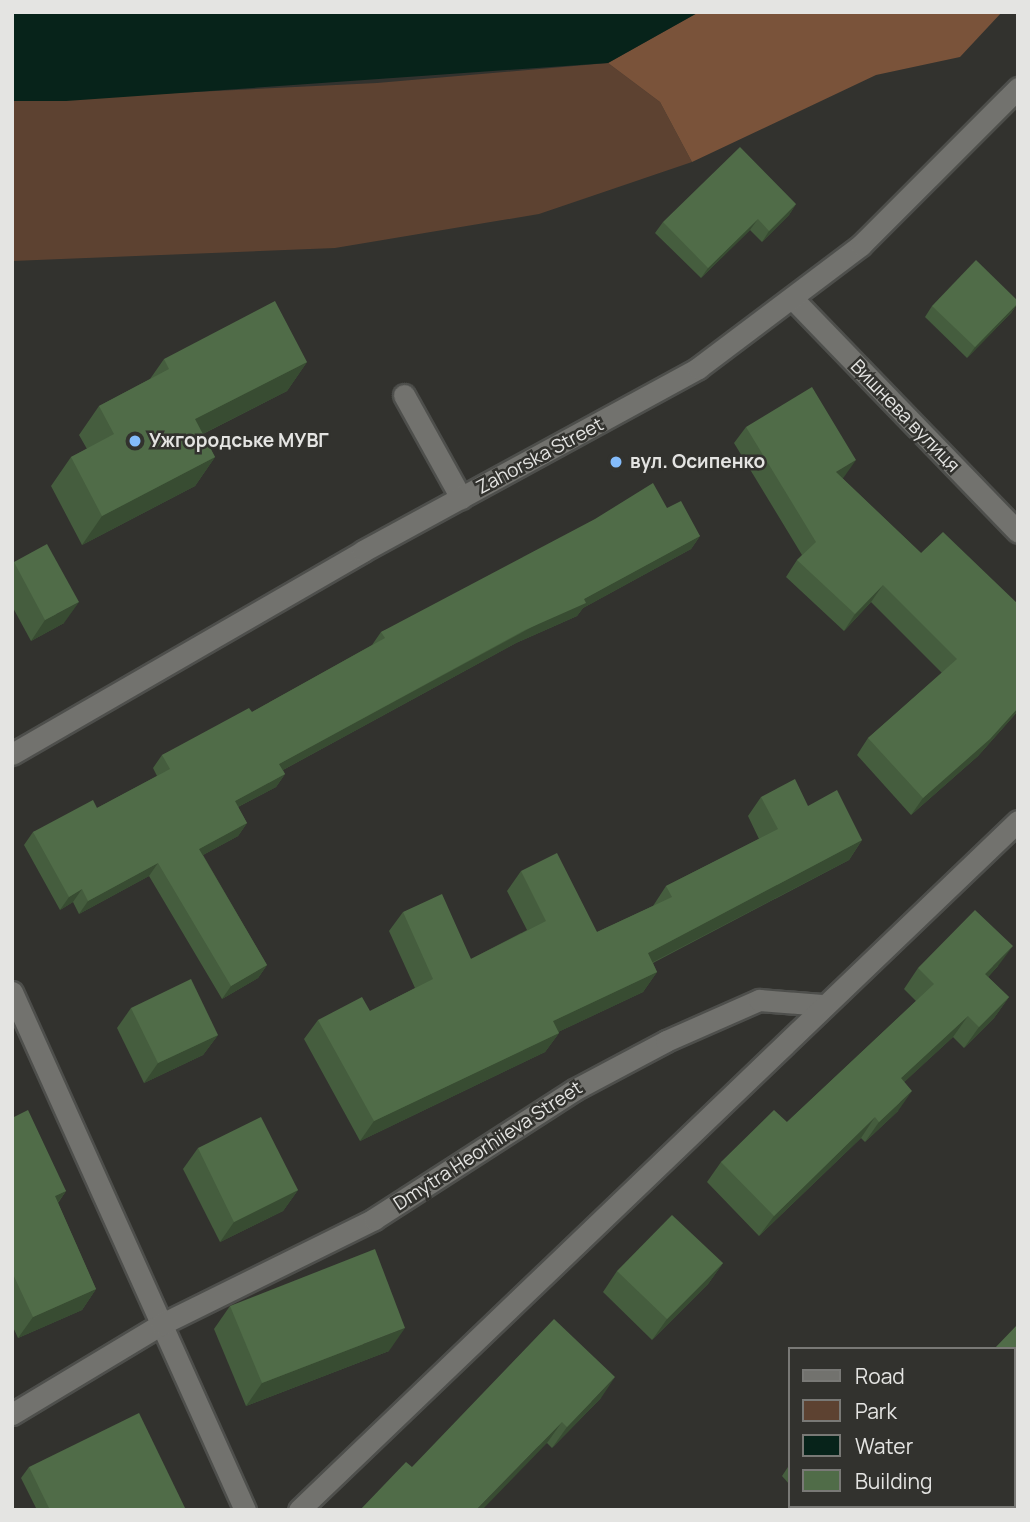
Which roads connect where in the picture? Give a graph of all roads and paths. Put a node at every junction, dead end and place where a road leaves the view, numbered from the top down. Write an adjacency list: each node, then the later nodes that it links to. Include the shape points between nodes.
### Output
1 (1018, 88): 2 (street, Zahorska Street, via 861,245)
2 (794, 300): 4 (street, Zahorska Street, via 698,368); 5 (street, Вишнева вулиця)
3 (404, 395): 4 (street)
4 (461, 498): 6 (street, Zahorska Street)
5 (1018, 532)
6 (12, 754)
7 (1018, 821): 9 (street)
8 (12, 992): 10 (street)
9 (822, 1005): 10 (street, Dmytra Heorhiieva Street, via 759,1000 666,1041 574,1090 374,1219); 13 (street)
10 (162, 1324): 11 (street, Dmytra Heorhiieva Street); 12 (street)
11 (12, 1414)
12 (245, 1510)
13 (299, 1510)

